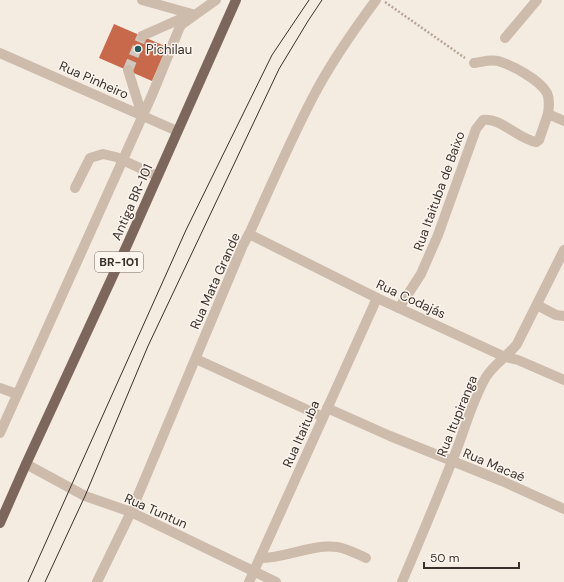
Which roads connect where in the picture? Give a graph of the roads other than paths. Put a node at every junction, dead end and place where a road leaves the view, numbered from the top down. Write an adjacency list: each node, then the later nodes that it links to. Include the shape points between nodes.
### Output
1 (142, 0): 7 (street)
2 (216, 0): 6 (street)
3 (236, 0): 16 (main road, Antiga BR-101 / BR-101)
4 (376, 0): 20 (street, Rua Mata Grande, via 341,50 314,96)
5 (537, 0): 9 (street)
6 (202, 10): 7 (street); 14 (street, via 179,29)
7 (192, 14): 8 (street)
8 (142, 36)
9 (505, 38)
10 (0, 53): 14 (street, Rua Pinheiro)
11 (474, 63): 13 (street, via 497,61 536,81 548,94)
12 (128, 70): 14 (street)
13 (548, 114): 15 (street); 24 (street, Rua Itaituba de Baixo, via 541,136 534,142 492,120 483,120 480,123 472,138 432,249 421,274)
14 (142, 115): 16 (street, Rua Pinheiro); 17 (street)
15 (564, 121)
16 (177, 131): 18 (main road, Antiga BR-101 / BR-101)
17 (122, 160): 18 (street); 19 (street, via 103,154 90,158); 30 (street)
18 (157, 176): 34 (main road, Antiga BR-101 / BR-101)
19 (75, 188)
20 (249, 234): 22 (street, Rua Codajás); 27 (street, Rua Mata Grande, via 223,290)
21 (564, 250): 23 (street, Rua Itupiranga)
22 (377, 298): 24 (street, Rua Codajás); 31 (street, Rua Itaituba)
23 (537, 305): 25 (street); 26 (street, Rua Itupiranga, via 517,344)
24 (399, 308): 26 (street, Rua Codajás)
25 (564, 316)
26 (505, 357): 28 (street, Rua Codajás); 33 (street, Rua Itupiranga, via 485,378)
27 (196, 359): 31 (street, Rua Macaé); 36 (street, Rua Mata Grande)
28 (564, 380)
29 (0, 388): 30 (street)
30 (17, 394): 32 (street)
31 (325, 412): 33 (street, Rua Macaé); 38 (street, Rua Itaituba)
32 (0, 433)
33 (452, 462): 35 (street, Rua Macaé); 44 (street, Rua Itupiranga)
34 (26, 464): 36 (street, Rua Tuntun, via 85,496); 37 (main road, Antiga BR-101 / BR-101)
35 (564, 509)
36 (131, 512): 40 (street, Rua Tuntun); 41 (street, Rua Mata Grande)
37 (0, 520)
38 (260, 558): 39 (street, via 272,558 324,547 338,547); 40 (street, Rua Itaituba)
39 (366, 558)
40 (254, 571): 42 (street, Rua Itaituba); 43 (street, Rua Tuntun)
41 (97, 582)
42 (249, 582)
43 (276, 582)
44 (402, 582)

